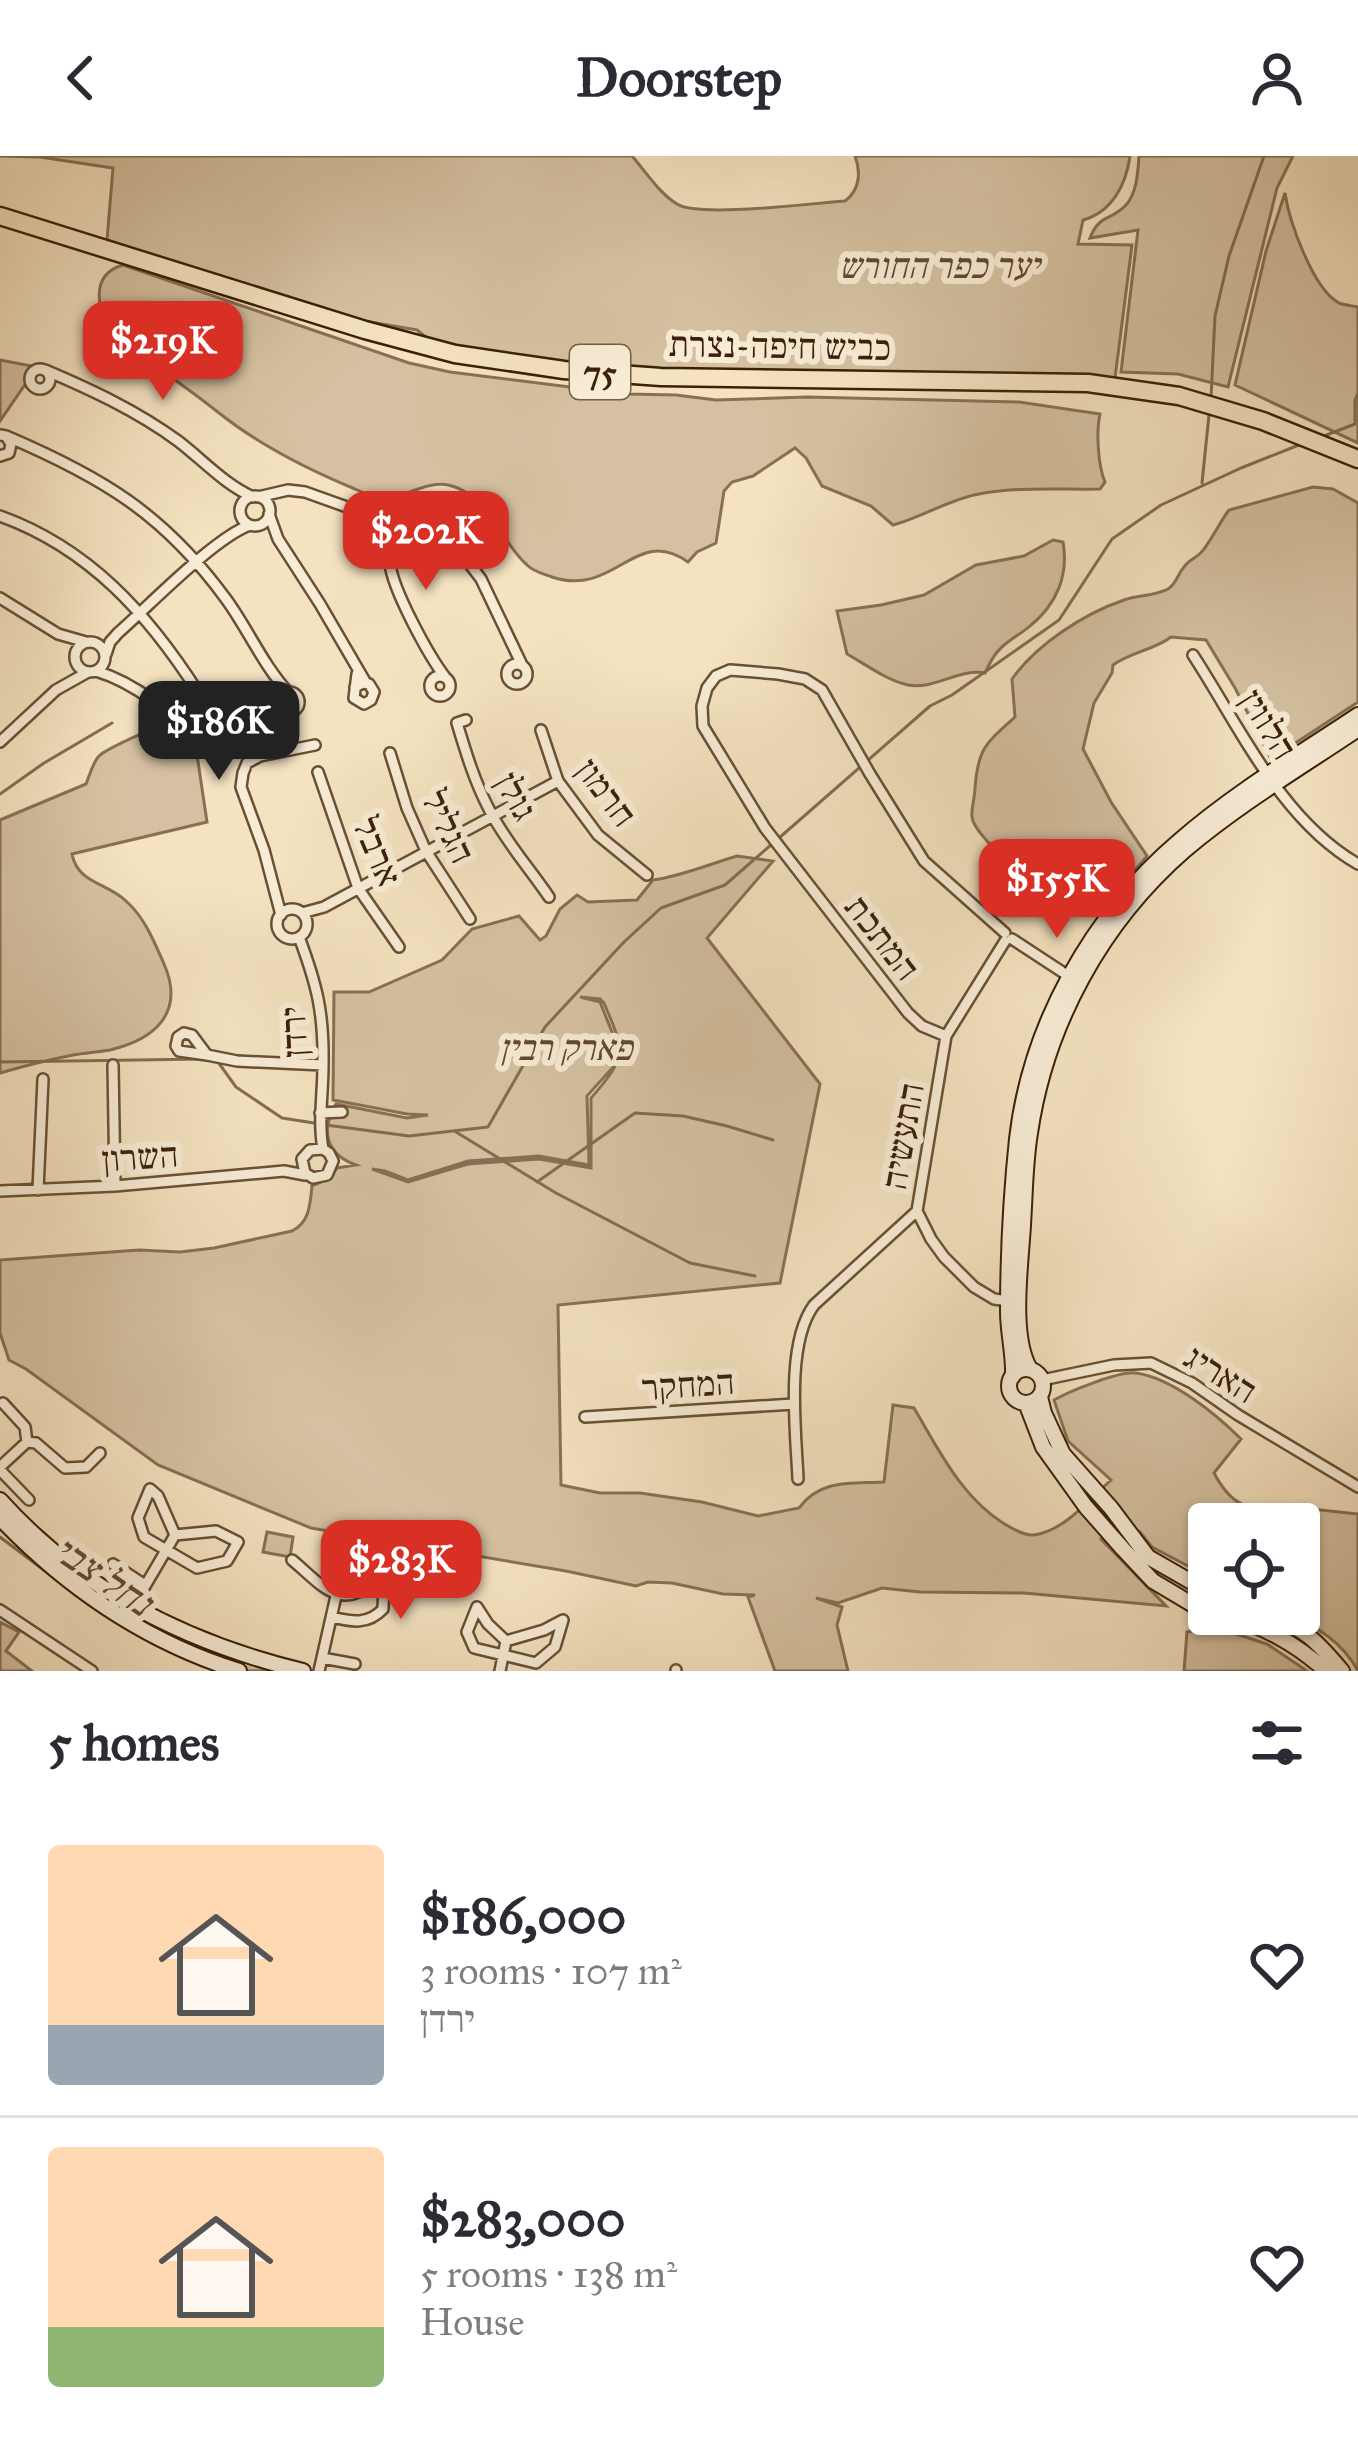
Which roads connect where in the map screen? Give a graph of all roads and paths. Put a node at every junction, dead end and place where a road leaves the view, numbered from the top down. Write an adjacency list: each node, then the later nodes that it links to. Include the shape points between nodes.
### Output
1 (0, 216): 8 (highway, כביש חיפה-נצרת / 75, via 455,354 661,377 1088,383 1179,396 1263,421)
2 (45, 370): 3 (street); 4 (street); 4 (street, via 30,381 40,390)
3 (70, 381): 4 (street); 9 (street, via 143,417)
4 (50, 384)
5 (3, 436): 6 (street); 7 (street, via 11,444)
6 (32, 447): 7 (street); 19 (street, via 120,493)
7 (5, 453)
8 (1358, 463)
9 (222, 478): 11 (street); 12 (street)
10 (292, 490): 11 (street); 13 (street, via 279,494); 16 (street)
11 (255, 497): 12 (street); 13 (street)
12 (240, 510): 15 (street); 17 (street)
13 (269, 512): 15 (street); 18 (street)
14 (0, 516): 21 (street, via 67,548)
15 (254, 525): 17 (street); 18 (street)
16 (398, 526): 28 (street, via 392,573); 29 (street, via 468,560)
17 (227, 536): 19 (street)
18 (279, 540): 35 (street)
19 (198, 562): 21 (street); 37 (street)
20 (0, 598): 23 (street)
21 (141, 613): 22 (street); 36 (street)
22 (118, 633): 24 (street); 26 (street)
23 (58, 634): 24 (street); 27 (street)
24 (91, 642): 26 (street); 27 (street, via 78,648)
25 (1193, 655): 49 (street, הלווין)
26 (105, 657): 30 (street); 32 (street)
27 (76, 660): 30 (street); 34 (street)
28 (433, 661): 31 (street); 33 (street)
29 (516, 665)
30 (92, 672): 32 (street); 34 (street)
31 (445, 677): 33 (street); 33 (street, via 450,688 442,696 430,691)
32 (120, 679): 45 (street)
33 (432, 679)
34 (67, 683): 43 (street)
35 (360, 685)
36 (198, 692)
37 (283, 695)
38 (1358, 715): 49 (street)
39 (0, 720): 43 (street)
40 (466, 720): 51 (street, גולן, via 457,723)
41 (1358, 729): 49 (street)
42 (541, 730): 50 (street, חרמון)
43 (11, 732): 44 (street)
44 (0, 742)
45 (205, 745)
46 (315, 745): 56 (street, via 260,756 243,772)
47 (390, 752): 52 (street, הגליל)
48 (318, 772): 55 (street, ארבל)
49 (1272, 780): 53 (street, הלווין, via 1311,828); 66 (street, via 1161,873)
50 (558, 781): 51 (street); 54 (street, חרמון, via 598,835)
51 (492, 816): 52 (street); 57 (street, גולן)
52 (427, 851): 55 (street); 61 (street, הגליל)
53 (1358, 864)
54 (647, 875)
55 (358, 888): 58 (street); 65 (street, ארבל)
56 (277, 894): 59 (street); 60 (street)
57 (549, 897)
58 (324, 907): 59 (street); 62 (street)
59 (298, 911): 60 (street); 62 (street)
60 (281, 915): 63 (street, via 279,932)
61 (470, 919)
62 (307, 926): 63 (street)
63 (299, 937): 70 (street, ירדן, via 318,986)
64 (1008, 938): 66 (street); 67 (street, התעשיה); 67 (street, המתכת, via 924,861 822,690 805,679 730,670 716,676 702,706 703,726 765,828 908,1012)
65 (399, 947)
66 (1075, 979): 84 (street, via 1032,1123)
67 (946, 1036): 83 (street, התעשיה)
68 (207, 1055): 70 (street)
69 (112, 1065): 80 (street)
70 (323, 1065): 72 (street, ירדן)
71 (44, 1079): 81 (street)
72 (320, 1112): 73 (street); 74 (street, ירדן)
73 (342, 1112)
74 (320, 1128): 75 (street, ירדן); 76 (street, ירדן)
75 (323, 1149): 76 (street); 79 (street, via 331,1171)
76 (310, 1150): 77 (street)
77 (302, 1160): 78 (street, השרון); 79 (street)
78 (284, 1171): 79 (street, השרון); 80 (street, השרון)
79 (309, 1176)
80 (115, 1186): 81 (street, השרון)
81 (38, 1190): 82 (street, השרון)
82 (0, 1191)
83 (917, 1211): 84 (street, התעשיה, via 974,1287); 89 (street, via 806,1315)
84 (1014, 1302): 85 (street, via 1023,1353); 86 (street)
85 (1036, 1375): 86 (street); 87 (street, via 1042,1391); 95 (street, האריג, via 1151,1363)
86 (1012, 1376): 87 (street, via 1011,1395)
87 (1033, 1400): 103 (street, via 1064,1454 1148,1557); 106 (street, via 1043,1447 1086,1507 1153,1581)
88 (4, 1403): 91 (street, via 26,1427)
89 (794, 1404): 90 (street, המחקר); 94 (street)
90 (585, 1418)
91 (27, 1442): 92 (street, via 64,1468 86,1467); 93 (street)
92 (100, 1454)
93 (0, 1468): 97 (street)
94 (798, 1479)
95 (1358, 1487)
96 (0, 1500): 108 (street)
97 (29, 1500)
98 (0, 1518): 108 (street, via 43,1562)
99 (175, 1535): 100 (street); 100 (street, via 150,1490 138,1518 144,1537); 100 (street, via 216,1532 238,1542 227,1561 197,1568)
100 (167, 1550): 104 (street)
101 (292, 1560): 105 (street)
102 (113, 1564): 104 (street)
103 (1188, 1580)
104 (146, 1585): 108 (street)
105 (336, 1596): 109 (street); 109 (street, via 384,1584 383,1609 373,1619)
106 (1188, 1602)
107 (0, 1610): 116 (street)
108 (129, 1613): 117 (street, via 175,1646); 118 (street)
109 (332, 1617): 114 (street)
110 (1275, 1635): 121 (street)
111 (1308, 1635): 122 (street)
112 (506, 1641): 113 (street); 113 (street, via 477,1607 467,1632 474,1648); 113 (street, via 563,1620 555,1647 536,1663)
113 (503, 1655): 120 (street)
114 (322, 1658): 115 (street); 119 (street)
115 (355, 1664)
116 (92, 1671)
117 (239, 1671)
118 (303, 1671)
119 (320, 1671)
120 (500, 1671)
121 (1326, 1671)
122 (1342, 1671)

